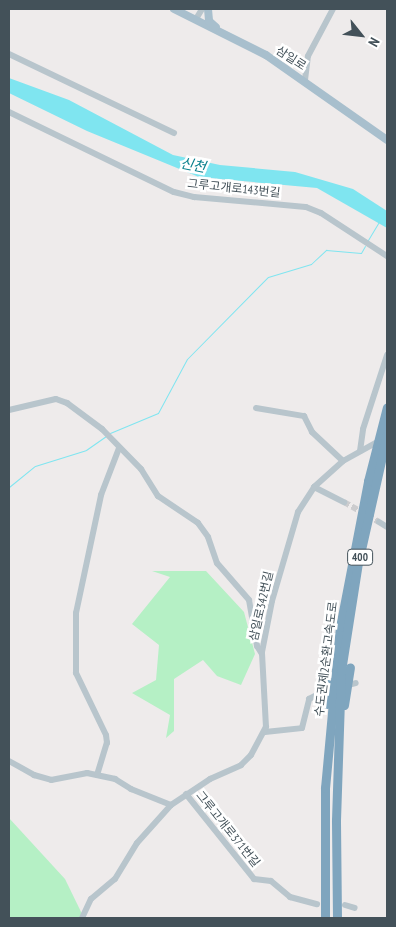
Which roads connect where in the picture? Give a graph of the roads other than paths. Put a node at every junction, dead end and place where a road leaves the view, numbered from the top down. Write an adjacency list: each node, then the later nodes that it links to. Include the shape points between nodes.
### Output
1 (174, 9): 7 (main road, 삼일로)
2 (182, 9): 3 (main road)
3 (186, 9)
4 (202, 9): 7 (street)
5 (208, 9): 8 (main road, via 209,21)
6 (333, 9): 10 (street, via 308,56)
7 (196, 19): 8 (main road, 삼일로)
8 (223, 33): 10 (main road, 삼일로)
9 (9, 54): 12 (street)
10 (305, 80): 13 (main road, 삼일로)
11 (9, 113): 14 (street, 그루고개로143번길, via 174,192 194,197 306,207)
12 (174, 133)
13 (387, 140)
14 (387, 256)
15 (387, 355): 22 (street, via 363,429)
16 (387, 407): 20 (highway, 수도권제2순환고속도로 / 400, via 382,420)
17 (256, 408): 23 (street, via 304,416 312,432)
18 (9, 410): 21 (street, via 56,399 67,403 102,429)
19 (387, 434): 20 (highway, 수도권제2순환고속도로 / 400)
20 (382, 444): 22 (street, 삼일로342번길); 24 (highway, 수도권제2순환고속도로 / 400); 27 (highway, 수도권제2순환고속도로 / 400)
21 (119, 448): 32 (street, via 141,469 158,496 198,523 208,537 218,563 249,600 257,646); 39 (street, via 101,494 76,613 76,673 106,735 107,744)
22 (360, 450): 23 (street, 삼일로342번길)
23 (343, 462): 25 (street, 삼일로342번길)
24 (368, 481): 30 (highway); 33 (highway, 수도권제2순환고속도로 / 400)
25 (314, 487): 26 (street); 32 (street, 삼일로342번길, via 302,504 292,530 272,600)
26 (344, 502)
27 (368, 513): 31 (highway); 33 (highway, 수도권제2순환고속도로 / 400)
28 (379, 522): 29 (street)
29 (387, 527)
30 (347, 558)
31 (358, 581)
32 (262, 654): 37 (street, 삼일로342번길)
33 (342, 669): 36 (highway, 수도권제2순환고속도로 / 400)
34 (356, 683): 37 (street, via 312,695 302,728)
35 (328, 684): 36 (highway)
36 (336, 702): 43 (highway, 수도권제2순환고속도로 / 400, via 336,820); 45 (highway, 수도권제2순환고속도로 / 400, via 325,788)
37 (265, 732): 40 (street, via 241,765)
38 (9, 761): 39 (street, via 34,776 51,780 75,774)
39 (97, 775): 41 (street, via 115,779 131,789)
40 (186, 794): 41 (street, 그루고개로371번길); 42 (street, 그루고개로371번길, via 254,878 271,881 290,897)
41 (172, 804): 46 (street, via 137,843 115,879 91,899)
42 (317, 904)
43 (341, 906): 44 (street); 47 (highway, 수도권제2순환고속도로 / 400)
44 (355, 908)
45 (325, 914)
46 (82, 918)
47 (337, 918)

